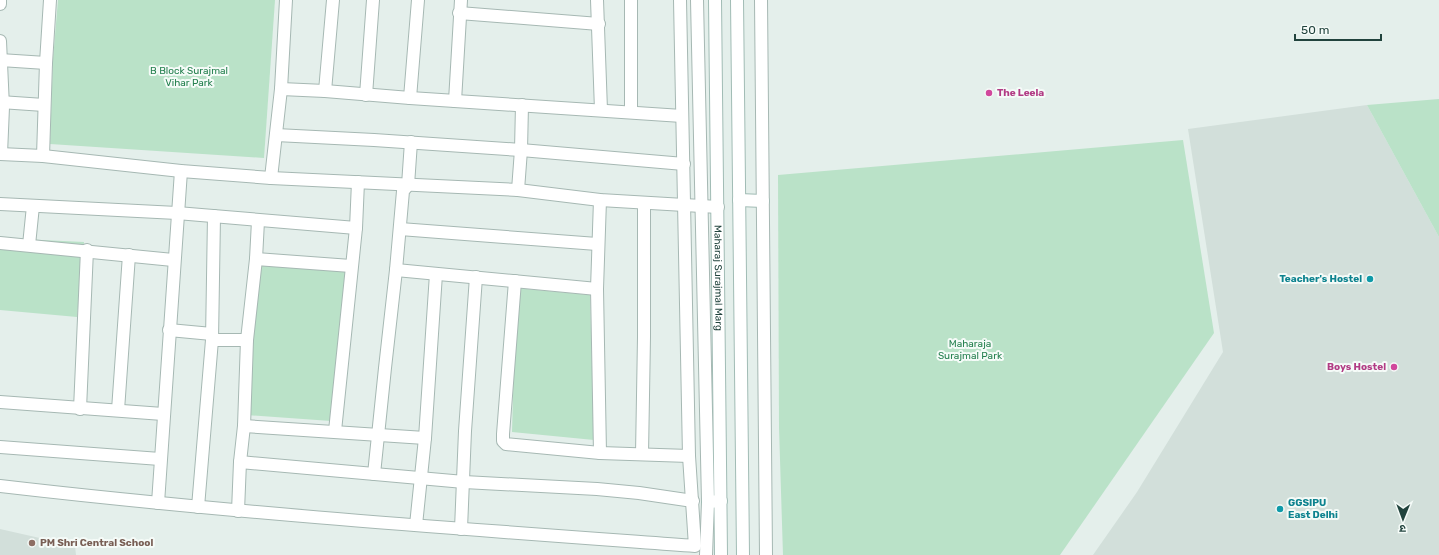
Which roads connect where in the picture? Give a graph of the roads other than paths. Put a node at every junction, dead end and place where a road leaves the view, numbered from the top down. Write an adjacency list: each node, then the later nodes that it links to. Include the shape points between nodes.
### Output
1 (0, 0): 15 (street)
2 (50, 0): 20 (street)
3 (286, 0): 21 (street)
4 (333, 0): 22 (street)
5 (373, 0): 23 (street)
6 (418, 0): 24 (street)
7 (460, 0): 16 (street)
8 (598, 0): 17 (street)
9 (631, 0): 30 (street)
10 (680, 0): 31 (street)
11 (697, 0): 50 (street)
12 (715, 0): 51 (street, Maharaj Surajmal Marg)
13 (737, 0): 44 (street, Maharaj Surajmal Marg)
14 (761, 0): 45 (street)
15 (0, 4)
16 (460, 13): 17 (street); 25 (street)
17 (599, 24): 29 (street)
18 (0, 41): 19 (street)
19 (0, 60): 20 (street); 26 (street)
20 (46, 63): 27 (street)
21 (281, 89): 22 (street); 32 (street)
22 (325, 91): 23 (street)
23 (366, 95): 24 (street)
24 (410, 98): 25 (street)
25 (455, 101): 28 (street)
26 (2, 102): 27 (street); 35 (street)
27 (44, 105): 36 (street)
28 (522, 105): 29 (street); 34 (street)
29 (601, 110): 30 (street)
30 (631, 112): 31 (street)
31 (682, 116): 37 (street)
32 (276, 135): 33 (street); 39 (street)
33 (411, 142): 34 (street); 41 (street)
34 (521, 150): 37 (street); 42 (street)
35 (0, 154): 36 (street)
36 (43, 156): 38 (street)
37 (684, 164): 49 (street)
38 (181, 171): 39 (street); 52 (street)
39 (271, 178): 40 (street)
40 (358, 182): 41 (street); 55 (street)
41 (408, 184): 42 (street); 56 (street, via 403,191)
42 (518, 190): 43 (street)
43 (600, 200): 46 (street); 58 (street)
44 (739, 200): 45 (street); 101 (street, Maharaj Surajmal Marg)
45 (763, 201): 102 (street)
46 (644, 203): 49 (street); 83 (street)
47 (0, 204): 48 (street)
48 (33, 206): 52 (street); 59 (street)
49 (685, 206): 50 (street); 84 (street)
50 (702, 207): 51 (street); 93 (street)
51 (718, 207): 92 (street, Maharaj Surajmal Marg)
52 (177, 213): 53 (street); 63 (street)
53 (214, 216): 54 (street); 71 (street)
54 (258, 221): 55 (street); 62 (street)
55 (356, 228): 64 (street)
56 (400, 229): 58 (street); 65 (street)
57 (0, 243): 59 (street)
58 (597, 244): 69 (street)
59 (29, 245): 60 (street)
60 (87, 250): 61 (street); 74 (street)
61 (129, 255): 63 (street); 75 (street)
62 (256, 259): 64 (street); 72 (street)
63 (174, 260): 70 (street)
64 (351, 266): 78 (street)
65 (396, 270): 66 (street); 79 (street)
66 (436, 274): 67 (street); 80 (street)
67 (476, 277): 68 (street); 89 (street)
68 (515, 281): 69 (street); 82 (street, via 503,441 512,445)
69 (596, 289): 82 (street)
70 (169, 330): 71 (street); 76 (street)
71 (212, 337): 72 (street); 95 (street)
72 (247, 340): 77 (street)
73 (0, 402): 74 (street)
74 (80, 409): 75 (street)
75 (118, 410): 76 (street)
76 (163, 414): 85 (street)
77 (244, 426): 78 (street); 86 (street)
78 (335, 431): 79 (street)
79 (379, 435): 80 (street); 87 (street)
80 (425, 438): 88 (street)
81 (0, 447): 85 (street)
82 (600, 453): 83 (street)
83 (642, 454): 84 (street)
84 (689, 456): 91 (street)
85 (160, 459): 94 (street)
86 (240, 462): 87 (street); 96 (street)
87 (374, 474): 88 (street)
88 (420, 477): 89 (street); 97 (street)
89 (464, 482): 91 (street, via 597,489); 98 (street)
90 (0, 486): 94 (street)
91 (693, 501): 98 (street, via 695,546)
92 (721, 501): 93 (street); 100 (street, Maharaj Surajmal Marg)
93 (708, 502): 99 (street)
94 (158, 503): 95 (street)
95 (198, 507): 96 (street)
96 (238, 511): 97 (street)
97 (416, 525): 98 (street)
98 (461, 529)
99 (706, 555)
100 (721, 555)
101 (743, 555)
102 (766, 555)

